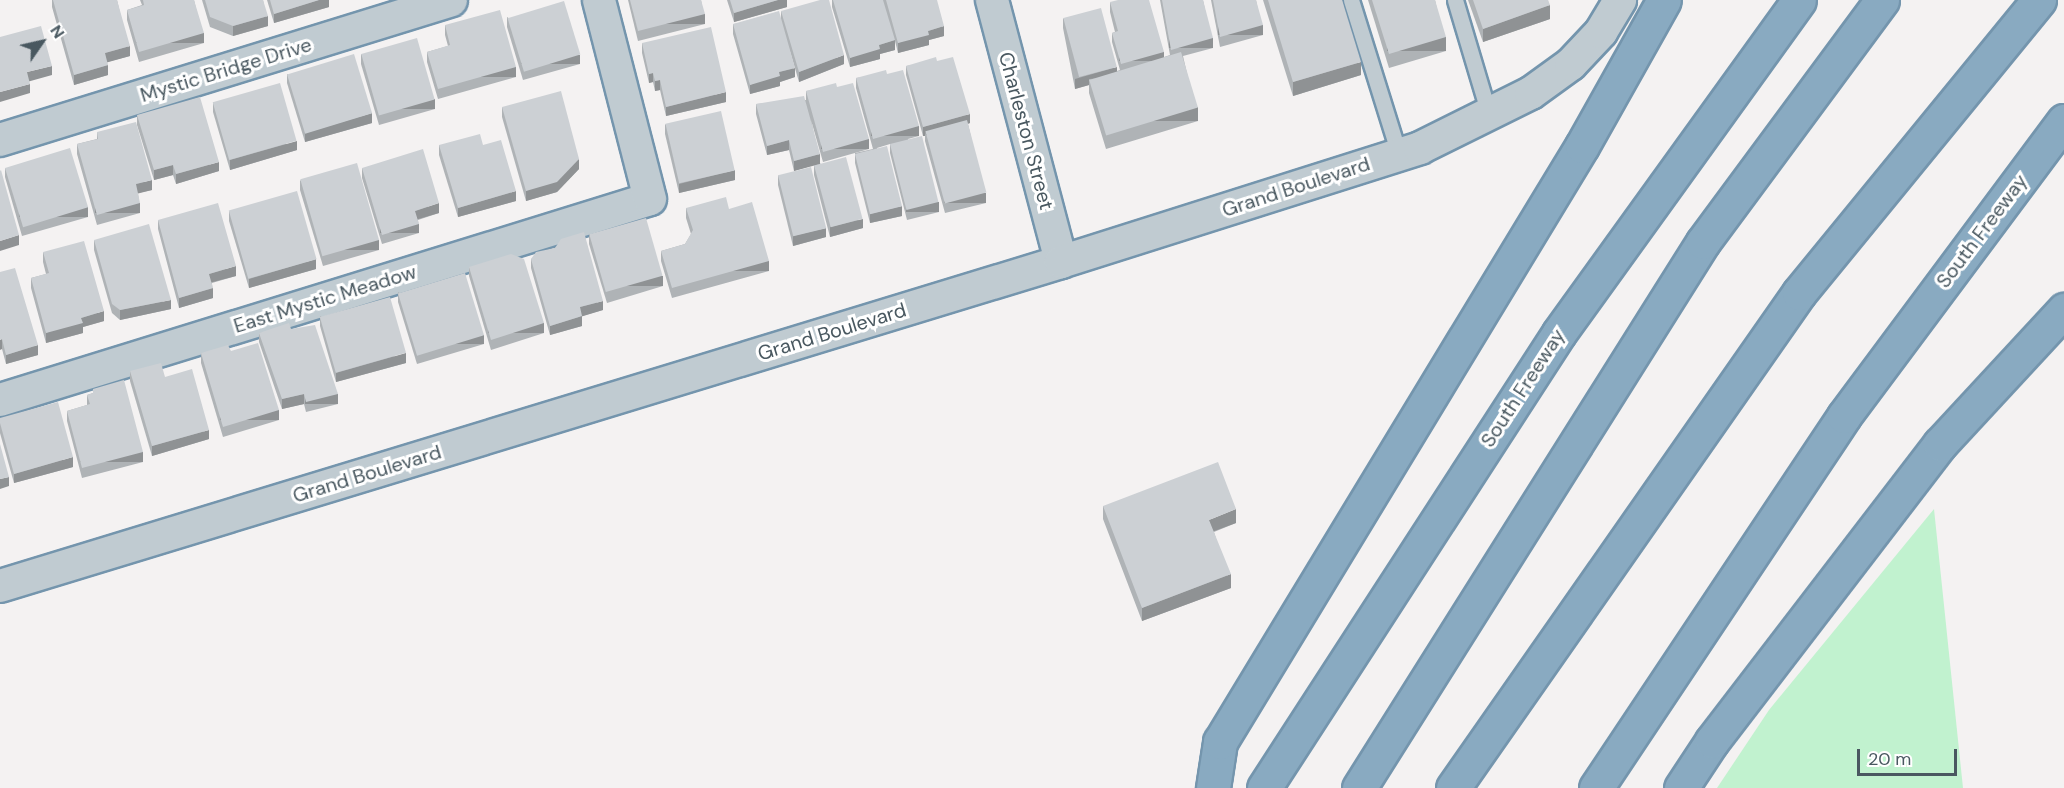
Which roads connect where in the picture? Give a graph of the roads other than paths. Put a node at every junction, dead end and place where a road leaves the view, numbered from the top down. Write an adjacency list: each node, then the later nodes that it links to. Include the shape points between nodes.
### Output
1 (451, 0): 13 (street, Mystic Bridge Drive)
2 (599, 0): 17 (street, East Mystic Meadow, via 650,199)
3 (992, 0): 15 (street, Charleston Street)
4 (1351, 0): 14 (lane)
5 (1455, 0): 11 (lane)
6 (1620, 0): 11 (street, Grand Boulevard, via 1601,32 1571,64 1531,93)
7 (1664, 0): 19 (highway, via 1582,146 1220,742)
8 (1799, 0): 20 (highway, South Freeway, via 1559,333)
9 (1882, 0): 21 (highway, via 1703,242)
10 (2039, 0): 22 (highway, via 1799,294)
11 (1489, 114): 14 (street, Grand Boulevard, via 1420,148)
12 (2064, 121): 23 (highway, South Freeway, via 1844,416)
13 (0, 140)
14 (1399, 154): 15 (street, Grand Boulevard)
15 (1061, 262): 18 (street, Grand Boulevard)
16 (2064, 310): 24 (highway, via 1940,444 1712,741)
17 (0, 400)
18 (0, 586)
19 (1213, 788)
20 (1263, 788)
21 (1359, 788)
22 (1454, 788)
23 (1596, 788)
24 (1681, 788)

